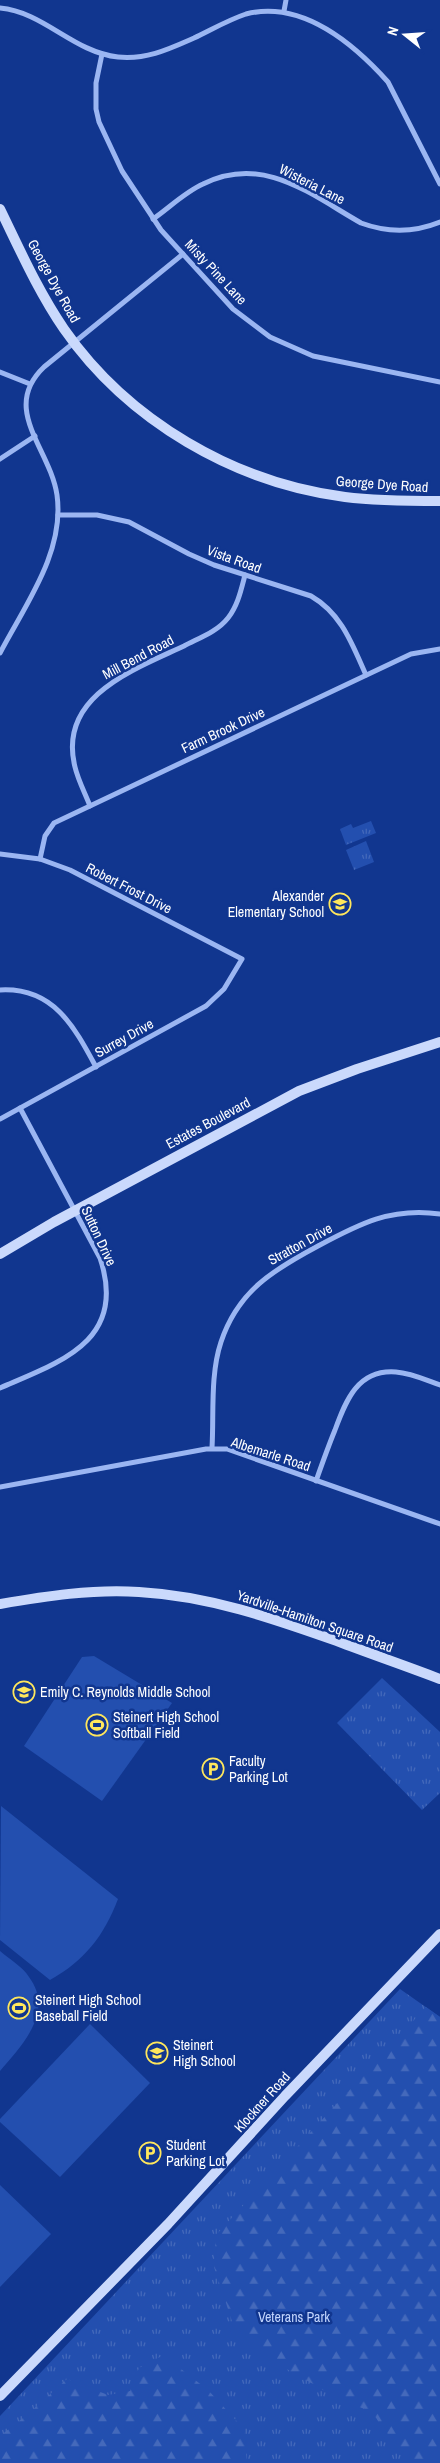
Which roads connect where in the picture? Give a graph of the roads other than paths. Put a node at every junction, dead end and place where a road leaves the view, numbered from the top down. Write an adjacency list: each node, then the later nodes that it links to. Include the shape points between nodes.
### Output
1 (286, 0): 3 (street)
2 (0, 8): 4 (street, via 28,15 81,46)
3 (284, 10): 4 (street, via 245,14 149,56); 5 (street, via 322,24 375,68 397,96)
4 (102, 54): 7 (street, Misty Pine Lane, via 95,97 99,122 122,171)
5 (440, 184)
6 (0, 209): 10 (street, George Dye Road, via 35,281)
7 (153, 219): 8 (street, Wisteria Lane, via 200,185 243,172 284,180 374,228 402,232); 9 (street, Misty Pine Lane)
8 (440, 222)
9 (183, 254): 10 (street); 12 (street, Misty Pine Lane, via 233,309 251,324 291,347 331,361)
10 (74, 342): 13 (street, via 44,367); 16 (street, George Dye Road, via 138,408 184,441 235,467 289,486 326,494 374,500)
11 (0, 372): 13 (street)
12 (440, 382)
13 (30, 384): 14 (street, via 25,411)
14 (35, 436): 15 (street); 17 (street, via 54,479)
15 (0, 459)
16 (440, 501)
17 (58, 515): 18 (street, Vista Road, via 97,514 122,519 189,554); 20 (street, via 46,566)
18 (245, 575): 21 (street, Vista Road, via 311,596 323,603 339,620); 22 (street, Mill Bend Road, via 234,608 220,626 108,683 89,702 77,727 73,754)
19 (440, 649): 21 (street, Farm Brook Drive, via 412,654)
20 (0, 653)
21 (366, 675): 22 (street, Farm Brook Drive)
22 (90, 806): 24 (street, Farm Brook Drive, via 48,829)
23 (0, 854): 24 (street, Robert Frost Drive)
24 (40, 859): 25 (street, Robert Frost Drive, via 70,870)
25 (242, 959): 28 (street, Surrey Drive, via 224,989 206,1006)
26 (0, 990): 28 (street, via 34,995 59,1010 76,1030)
27 (440, 1042): 31 (street, Estates Boulevard, via 356,1069 299,1092)
28 (96, 1067): 29 (street, Surrey Drive)
29 (20, 1108): 30 (street, Surrey Drive); 31 (street, Sutton Drive)
30 (0, 1119)
31 (75, 1210): 33 (street, Estates Boulevard); 35 (street, Sutton Drive, via 104,1270 106,1296 99,1323 76,1352 64,1360)
32 (440, 1214): 36 (street, Stratton Drive, via 394,1214 359,1224 279,1267 257,1285 235,1312 221,1343 216,1362)
33 (0, 1254)
34 (440, 1385): 37 (street, via 387,1371 358,1383 346,1399)
35 (0, 1388)
36 (212, 1448): 37 (street, Albemarle Road, via 226,1449); 38 (street, Albemarle Road)
37 (316, 1480): 39 (street, Albemarle Road)
38 (0, 1487)
39 (440, 1524)
40 (0, 1604): 41 (street, Yardville-Hamilton Square Road, via 104,1591 203,1599 266,1616)
41 (440, 1679)
42 (440, 1934): 43 (street, Klockner Road, via 168,2224)
43 (0, 2396)

